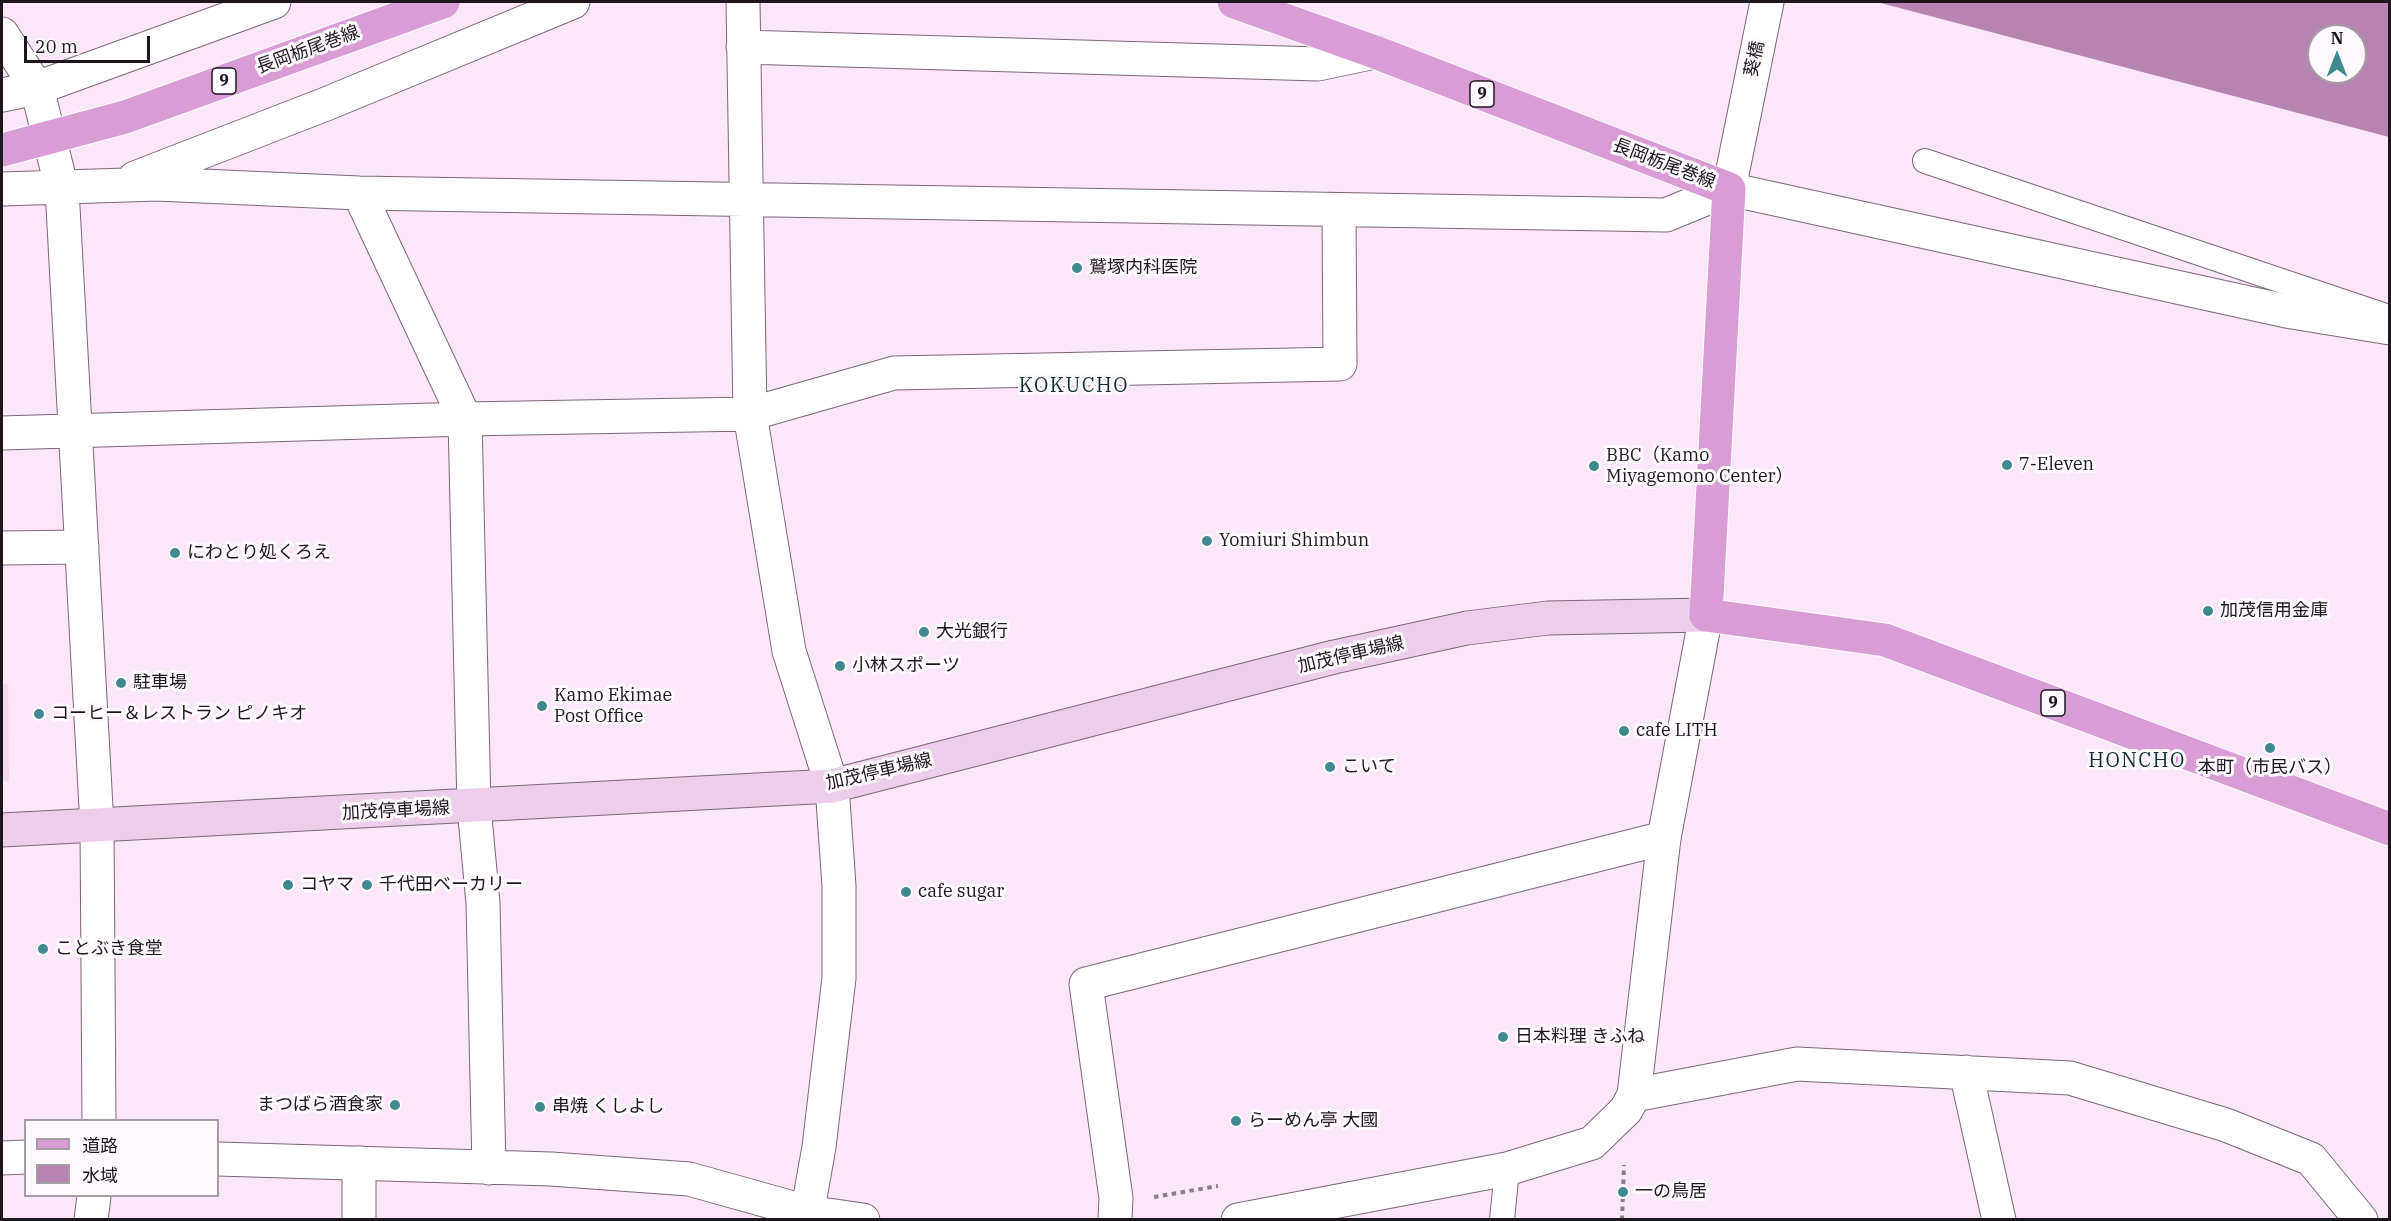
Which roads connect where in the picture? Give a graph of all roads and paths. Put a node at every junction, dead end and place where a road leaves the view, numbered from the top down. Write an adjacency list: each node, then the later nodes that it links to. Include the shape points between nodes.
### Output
1 (274, 2): 10 (street)
2 (443, 2): 12 (main road, 長岡栃尾巻線 / 9, bridge, via 125,117)
3 (573, 2): 14 (street)
4 (743, 2): 8 (street)
5 (1234, 2): 9 (main road, 長岡栃尾巻線 / 9)
6 (1767, 2): 17 (street, 葵橋)
7 (2, 34): 10 (street)
8 (743, 47): 9 (street, via 1318,64); 19 (street)
9 (1375, 52): 17 (main road, 長岡栃尾巻線 / 9)
10 (38, 88): 11 (street); 16 (street)
11 (2, 95)
12 (2, 150)
13 (1925, 161): 21 (lane)
14 (116, 185): 16 (street); 18 (street)
15 (2, 189): 16 (street)
16 (62, 189): 25 (street)
17 (1729, 189): 20 (street, via 1666,215); 22 (street, via 2286,311); 29 (main road, 長岡栃尾巻線)
18 (359, 193): 19 (street); 24 (street)
19 (746, 199): 20 (street); 23 (street)
20 (1339, 211): 23 (street, via 1340,364 894,373)
21 (2390, 317)
22 (2390, 328)
23 (750, 414): 24 (street); 30 (street, via 789,651)
24 (465, 419): 25 (street); 31 (street)
25 (76, 432): 26 (street); 27 (street)
26 (2, 433)
27 (82, 547): 28 (street); 32 (street)
28 (2, 548)
29 (1706, 615): 30 (main road, 加茂停車場線, via 1548,618 1467,628 1334,657); 33 (main road, 9, via 1885,640); 35 (street)
30 (832, 786): 31 (main road, 加茂停車場線); 48 (street, via 839,886 839,978 819,1147)
31 (474, 807): 32 (main road, 加茂停車場線); 43 (street, via 483,903)
32 (97, 826): 34 (main road, 加茂停車場線); 38 (street)
33 (2388, 826)
34 (2, 830)
35 (1664, 838): 37 (street); 47 (street, via 1086,984)
36 (1966, 1072): 37 (street, via 1797,1064); 54 (street); 55 (street, via 2070,1078 2226,1125 2311,1159)
37 (1634, 1095): 44 (street, via 1626,1110 1592,1143)
38 (99, 1119)
39 (24, 1157): 40 (street)
40 (2, 1158)
41 (219, 1159): 42 (street)
42 (359, 1163): 43 (street); 50 (street)
43 (489, 1168): 48 (street, via 689,1179)
44 (1507, 1169): 52 (street); 53 (lane)
45 (1222, 1185): 47 (path)
46 (94, 1197): 49 (street)
47 (1116, 1209)
48 (806, 1216): 51 (street)
49 (92, 1220)
50 (359, 1220)
51 (863, 1220)
52 (1238, 1220)
53 (1502, 1220)
54 (1999, 1220)
55 (2361, 1220)

